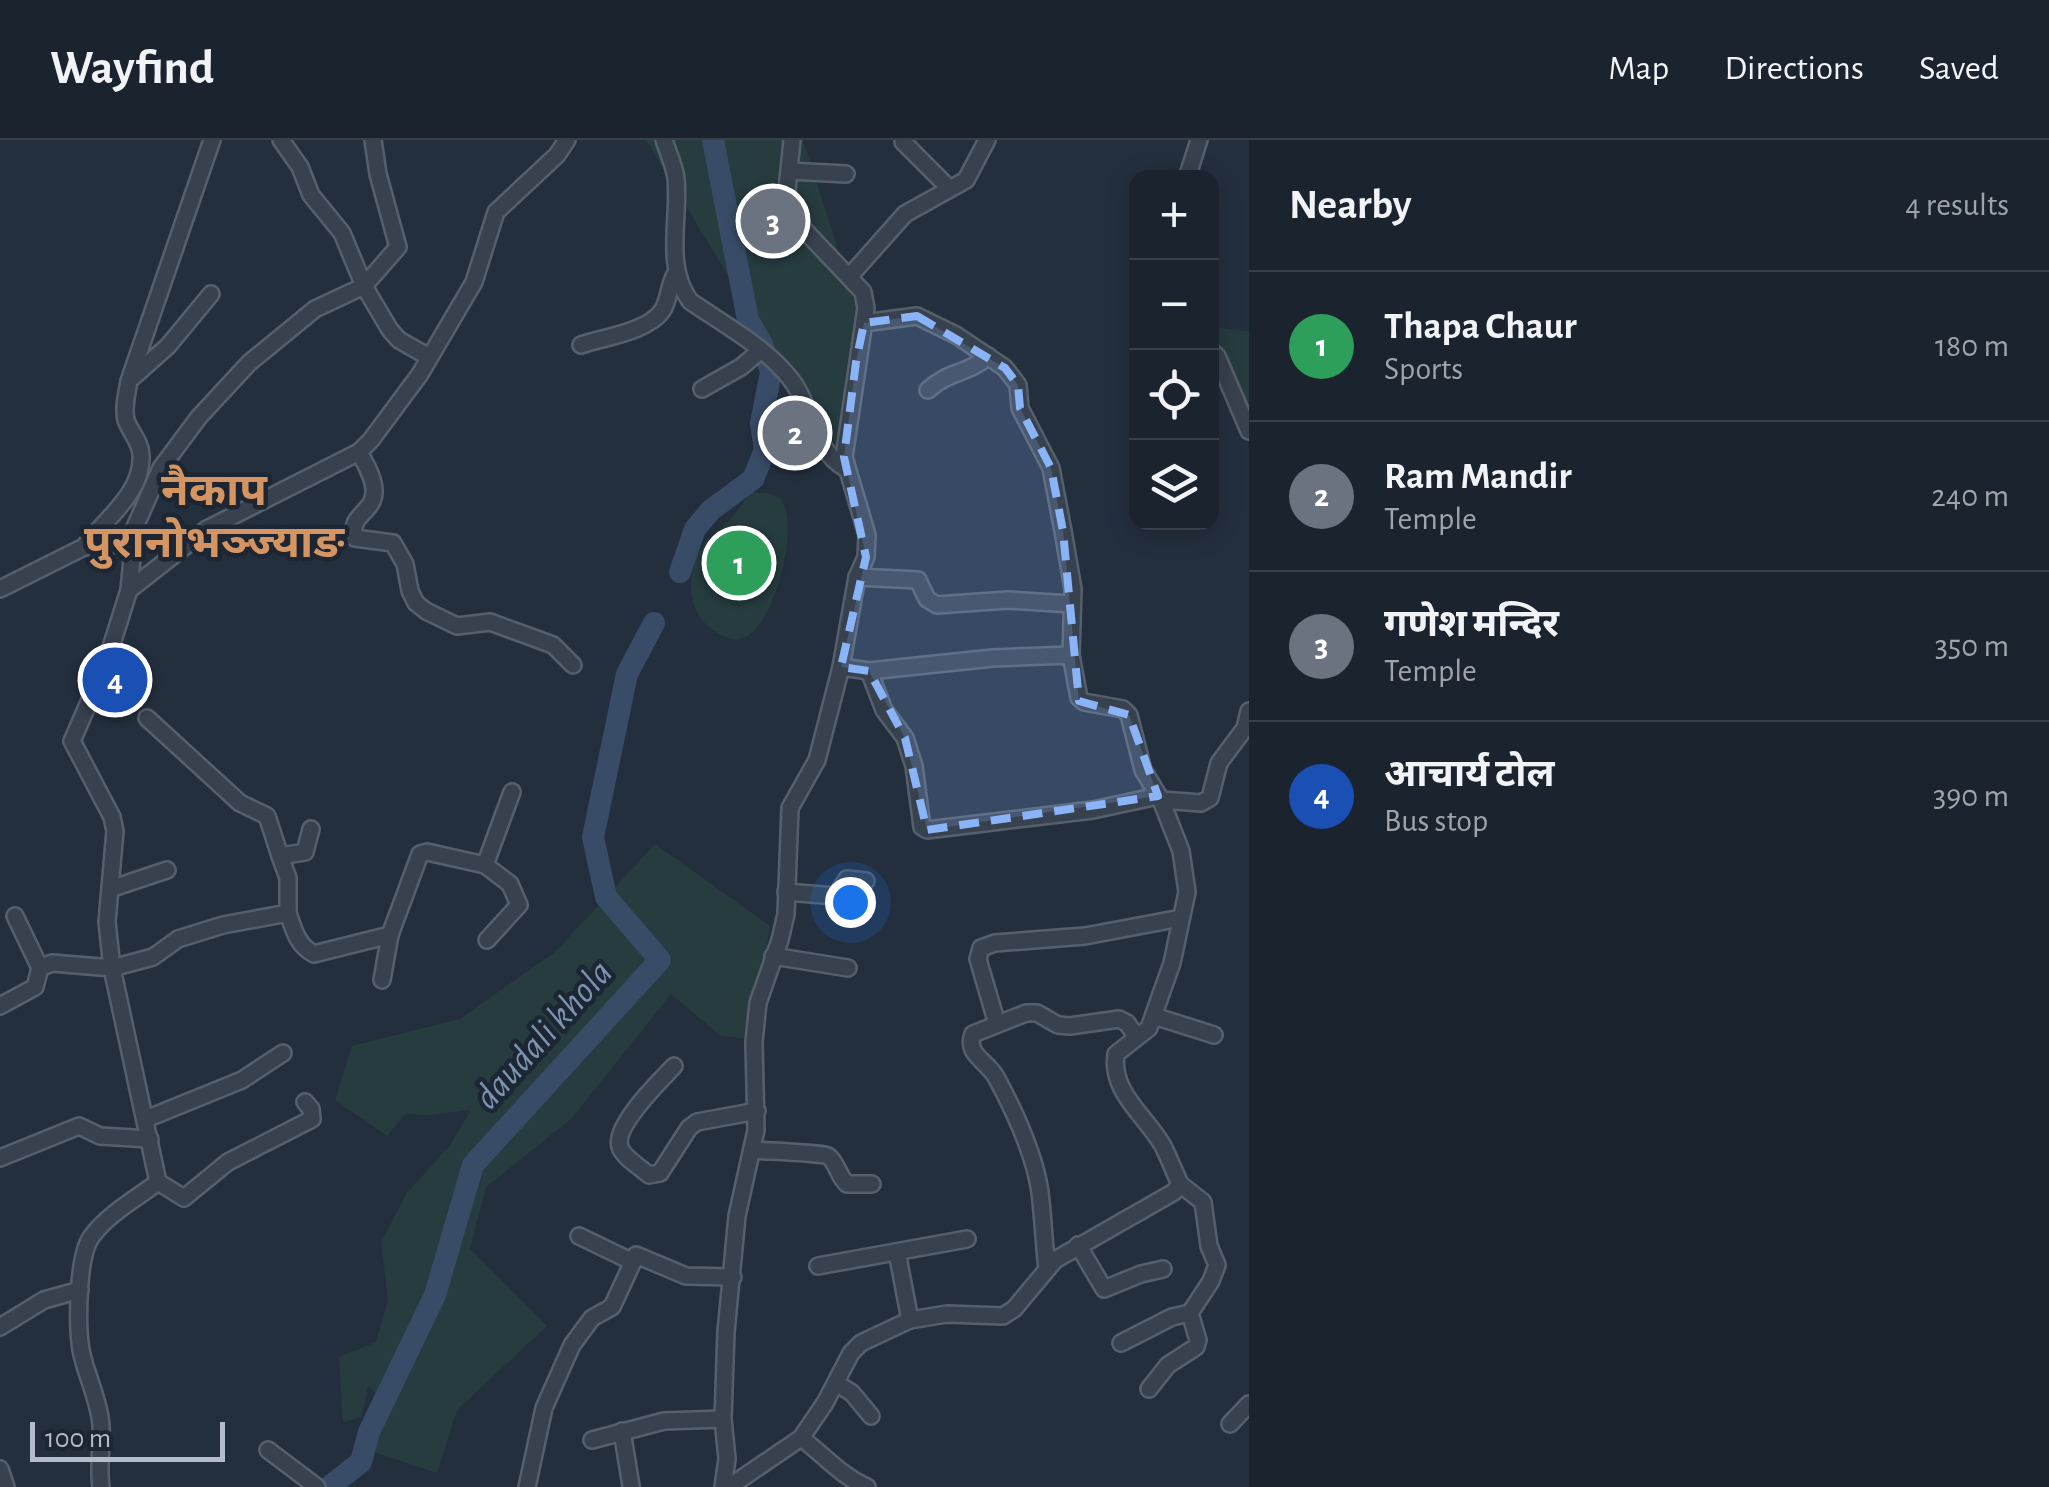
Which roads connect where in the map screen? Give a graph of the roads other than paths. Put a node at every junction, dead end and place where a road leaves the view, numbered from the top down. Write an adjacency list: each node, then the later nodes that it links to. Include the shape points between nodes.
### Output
1 (212, 140): 24 (street)
2 (281, 140): 16 (street, via 311,195 342,233)
3 (373, 140): 16 (street, via 398,247)
4 (568, 140): 22 (street, via 496,212 474,282)
5 (664, 140): 14 (street, via 676,173)
6 (792, 140): 11 (street)
7 (987, 140): 13 (street, via 966,180)
8 (1199, 140): 10 (street)
9 (903, 142): 13 (street)
10 (1190, 170)
11 (788, 171): 12 (street); 15 (street, via 790,215)
12 (846, 174)
13 (949, 188): 15 (street, via 905,214)
14 (676, 274): 19 (street, via 662,312 650,322); 20 (street, via 690,301)
15 (849, 277): 18 (street, via 863,292)
16 (364, 286): 22 (street, via 390,330); 30 (street, via 315,309 249,362 199,417 161,468 135,527)
17 (211, 294): 24 (street)
18 (864, 323): 21 (street, via 918,316); 29 (street)
19 (581, 344)
20 (765, 355): 25 (street); 29 (street, via 805,399 817,436)
21 (988, 356): 26 (street); 35 (street, via 1018,385 1020,408 1051,468)
22 (429, 357): 28 (street)
23 (1219, 361): 27 (street)
24 (129, 381): 31 (street, via 126,419 142,457 127,498)
25 (702, 389)
26 (928, 390)
27 (1249, 430)
28 (359, 452): 34 (street, via 207,529); 37 (street, via 374,499 352,531 361,540 393,542 416,603 457,626 490,622 553,646)
29 (845, 468): 32 (street, via 867,534)
30 (135, 543): 31 (street); 34 (street)
31 (84, 546): 33 (street)
32 (858, 577): 35 (street, via 918,580 937,605); 38 (street)
33 (0, 589)
34 (130, 590): 49 (street, via 72,741 112,817)
35 (1071, 604): 36 (street)
36 (1071, 656): 39 (street); 43 (street, via 1079,698 1129,715 1143,770)
37 (572, 664)
38 (842, 667): 39 (street); 50 (street, via 817,760 790,808)
39 (869, 671): 43 (street, via 884,710 905,738 927,830)
40 (1249, 711): 43 (street, via 1245,728 1219,763 1210,798)
41 (147, 718): 45 (street, via 240,803 268,816)
42 (512, 792): 46 (street)
43 (1160, 798): 53 (street, via 1181,851 1187,892)
44 (311, 829): 45 (street, via 306,852)
45 (280, 856): 51 (street)
46 (485, 865): 54 (street, via 420,854); 55 (street, via 510,884 519,905)
47 (167, 870): 49 (street)
48 (866, 880): 50 (street, via 847,879 836,896)
49 (110, 889): 58 (street)
50 (786, 892): 56 (street)
51 (288, 913): 54 (street, via 297,939 314,954); 58 (street, via 222,925)
52 (15, 916): 57 (street)
53 (1181, 918): 62 (street, via 1174,984); 63 (street, via 982,948 978,959)
54 (390, 935): 60 (street)
55 (487, 940)
56 (773, 956): 59 (street); 69 (street, via 758,1003)
57 (40, 968): 58 (street); 61 (street, via 35,987)
58 (112, 968): 70 (street)
59 (848, 968)
60 (382, 980)
61 (0, 1006)
62 (1154, 1016): 64 (street); 65 (street)
63 (997, 1024): 65 (street, via 1026,1013 1070,1026 1119,1019); 83 (street, via 974,1034 970,1043 1025,1136 1040,1195)
64 (1214, 1035)
65 (1136, 1036): 76 (street, via 1116,1054 1118,1082)
66 (282, 1053): 70 (street, via 242,1080)
67 (674, 1066): 69 (street, via 620,1137 625,1154 650,1175 660,1172 697,1122)
68 (306, 1102): 74 (street, via 312,1119 228,1162 184,1198)
69 (757, 1111): 72 (street)
70 (146, 1119): 71 (street)
71 (150, 1139): 73 (street, via 100,1136 79,1126); 74 (street)
72 (752, 1150): 75 (street, via 821,1152 847,1184); 85 (street)
73 (0, 1158)
74 (158, 1182): 86 (street, via 91,1236)
75 (872, 1184)
76 (1180, 1184): 79 (street); 87 (street, via 1203,1202 1216,1265)
77 (579, 1236): 81 (street)
78 (967, 1239): 80 (street)
79 (1078, 1245): 83 (street); 84 (street, via 1104,1289)
80 (897, 1252): 82 (street); 88 (street)
81 (633, 1262): 85 (street, via 636,1255 686,1276); 106 (street, via 612,1307 592,1318 572,1344 544,1408)
82 (818, 1266)
83 (1046, 1269): 88 (street, via 1003,1316)
84 (1163, 1269)
85 (733, 1276): 95 (street)
86 (80, 1290): 89 (street, via 44,1300); 105 (street, via 81,1350 101,1426)
87 (1190, 1313): 90 (street); 92 (street, via 1196,1346)
88 (910, 1320): 91 (street, via 861,1343)
89 (0, 1327)
90 (1121, 1342)
91 (836, 1383): 94 (street); 98 (street)
92 (1149, 1389)
93 (1249, 1404): 96 (street)
94 (872, 1416)
95 (723, 1419): 97 (street); 107 (street)
96 (1230, 1424)
97 (622, 1431): 99 (street); 103 (street)
98 (801, 1438): 107 (street); 108 (street, via 846,1478)
99 (592, 1440)
100 (268, 1450): 102 (street)
101 (0, 1470): 104 (street)
102 (315, 1486)
103 (631, 1486)
104 (6, 1487)
105 (101, 1487)
106 (528, 1487)
107 (726, 1487)
108 (868, 1487)

